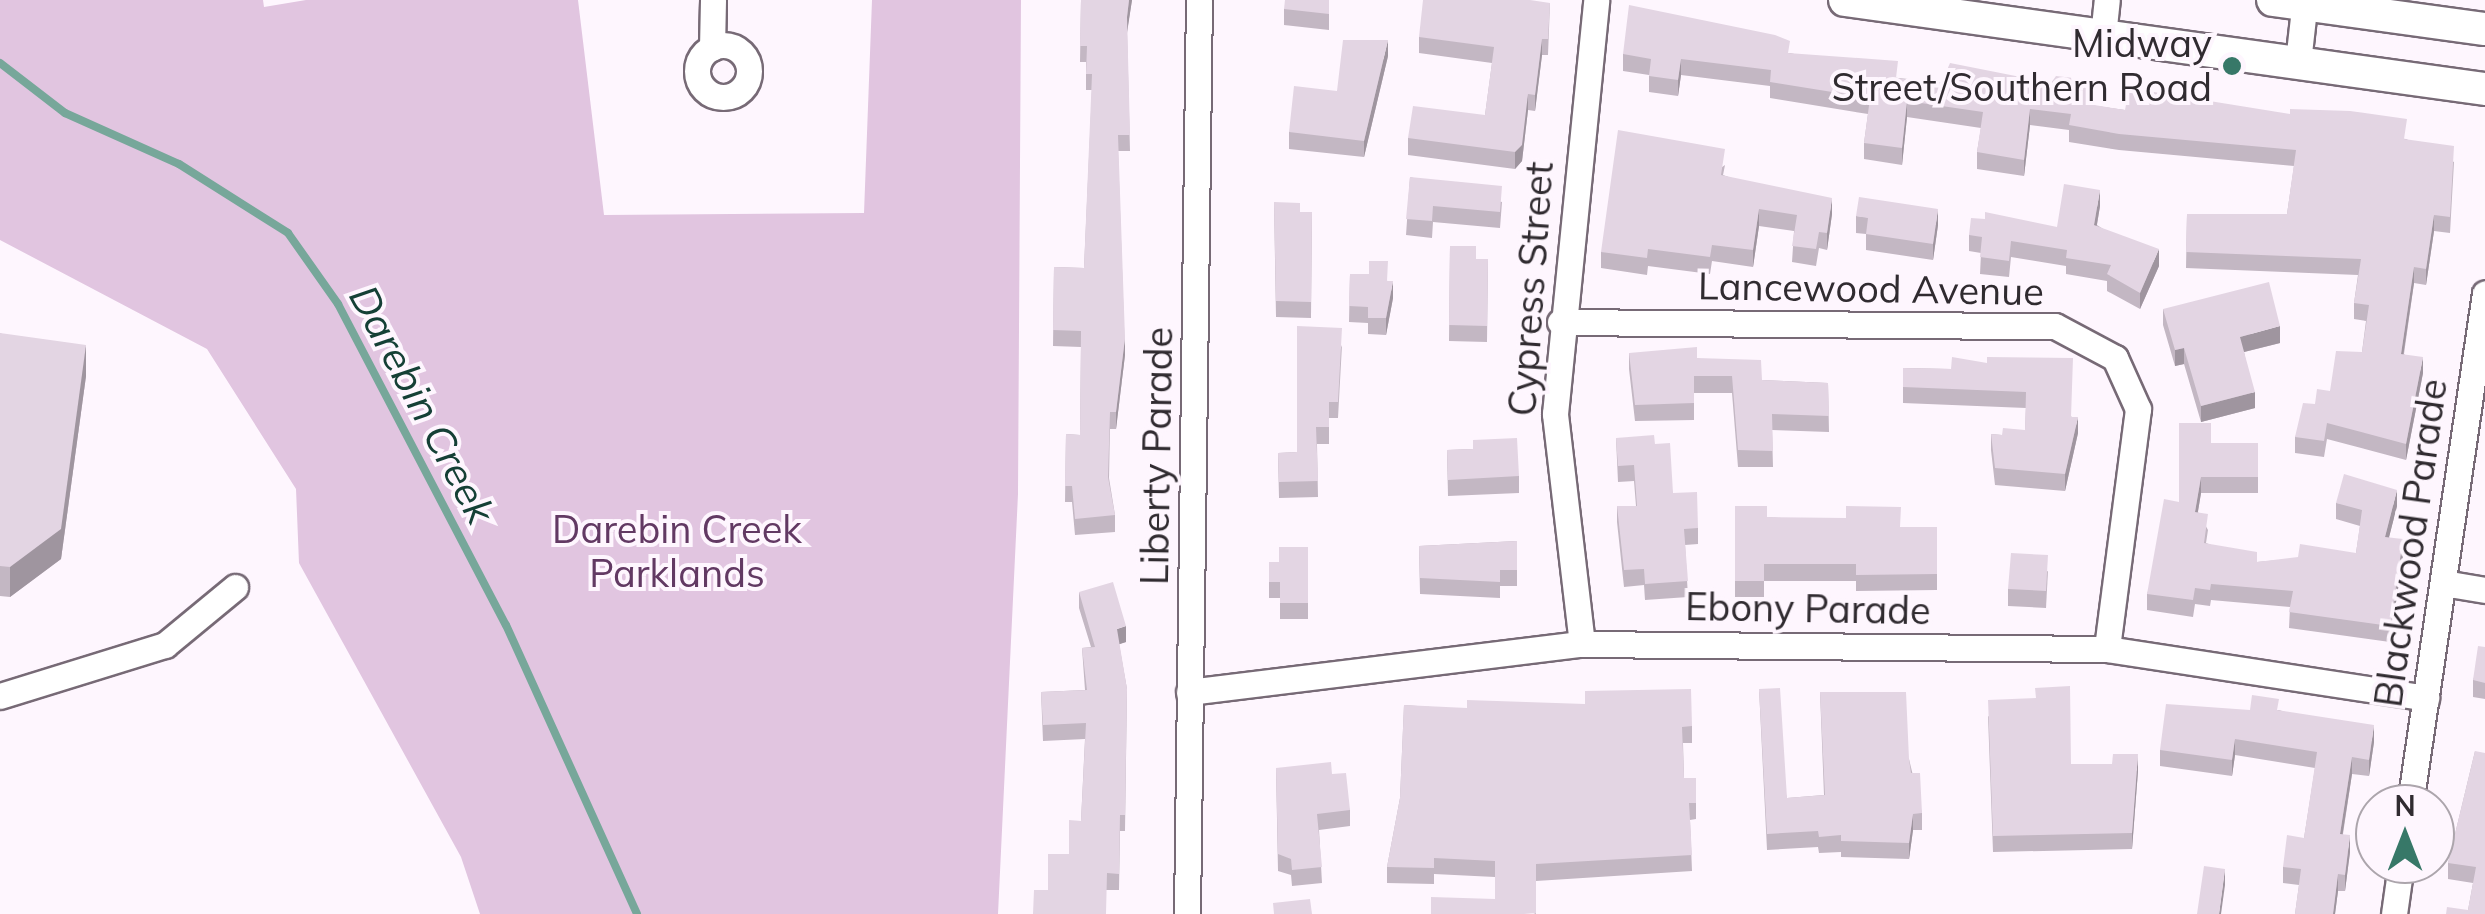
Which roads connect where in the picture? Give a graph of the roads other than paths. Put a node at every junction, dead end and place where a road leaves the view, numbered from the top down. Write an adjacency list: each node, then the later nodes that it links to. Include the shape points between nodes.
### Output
1 (713, 0): 9 (street)
2 (1199, 0): 19 (street, Liberty Parade)
3 (1596, 0): 13 (street, Cypress Street)
4 (1844, 0): 8 (main road)
5 (2107, 0): 8 (street)
6 (2294, 1): 7 (main road); 10 (street)
7 (2485, 29)
8 (2103, 36): 10 (main road)
9 (712, 48)
10 (2298, 62): 11 (main road)
11 (2485, 89)
12 (2485, 294): 14 (street, Blackwood Parade)
13 (1560, 322): 17 (street, Cypress Street, via 1555,414); 18 (street, Lancewood Avenue, via 2055,326 2115,358 2138,409)
14 (2443, 584): 16 (street); 21 (street, Blackwood Parade)
15 (235, 587): 20 (street, via 164,644)
16 (2485, 590)
17 (1582, 644): 18 (street, Ebony Parade); 19 (street, Ebony Parade)
18 (2108, 649): 21 (street, Ebony Parade)
19 (1189, 692): 24 (street, Liberty Parade)
20 (0, 696)
21 (2426, 698): 22 (street, Blackwood Parade)
22 (2413, 784)
23 (2399, 884): 25 (street)
24 (1187, 914)
25 (2394, 914)

